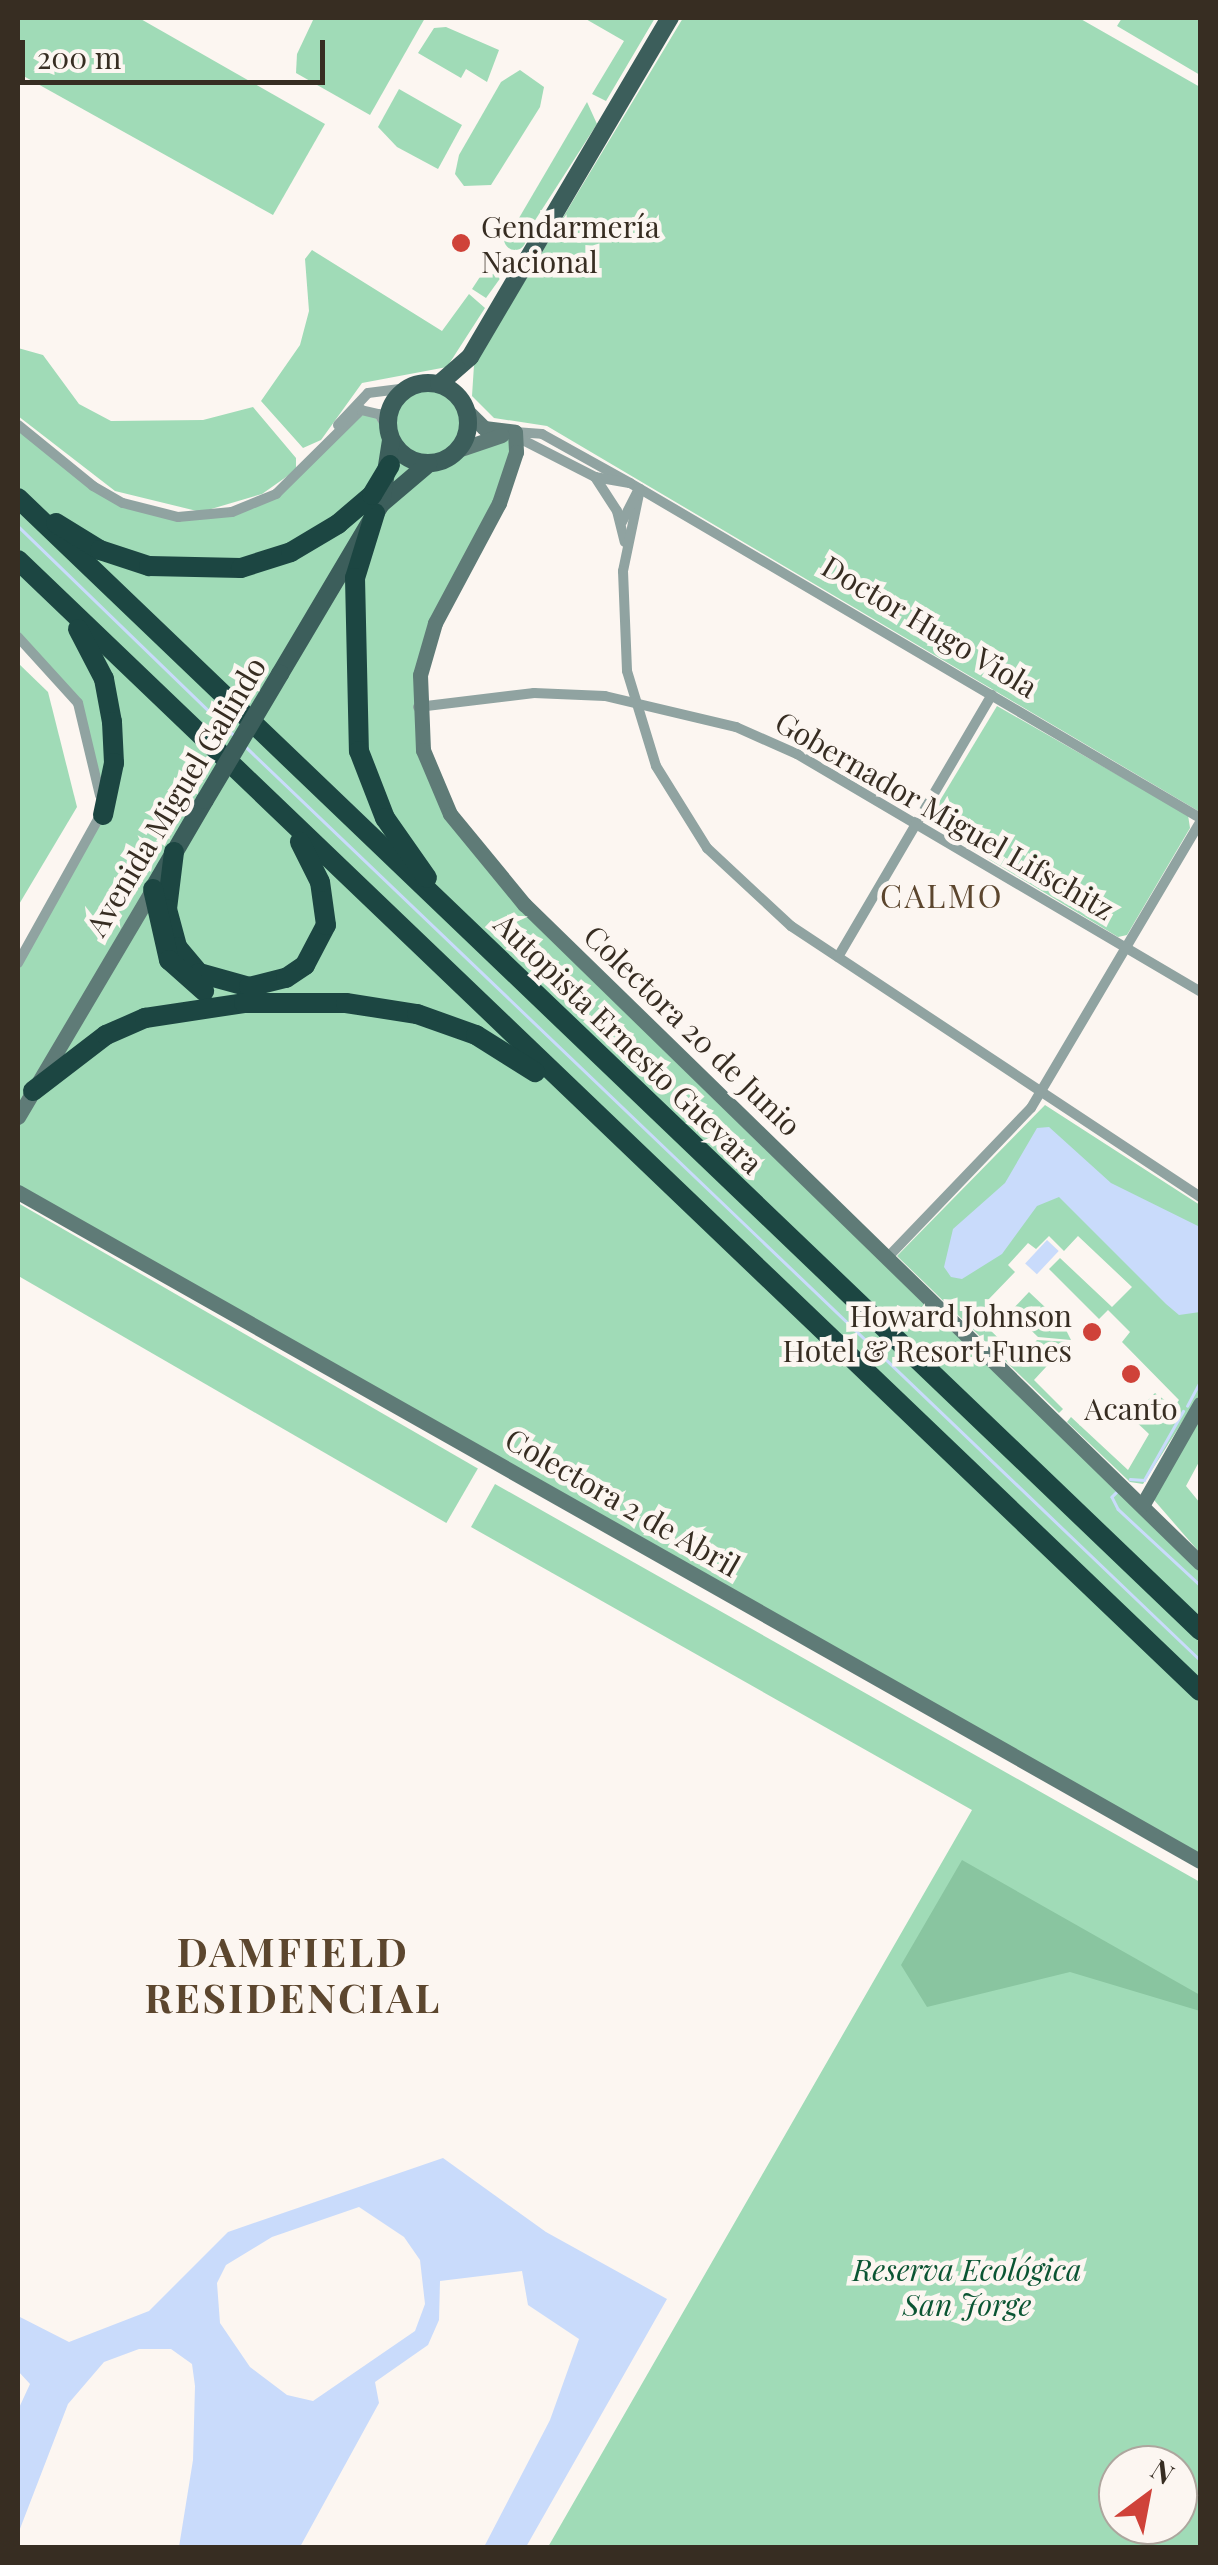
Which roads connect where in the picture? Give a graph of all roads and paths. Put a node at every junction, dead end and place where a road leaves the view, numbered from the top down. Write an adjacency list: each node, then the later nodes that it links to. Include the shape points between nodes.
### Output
1 (670, 18): 2 (main road)
2 (470, 357): 3 (main road); 5 (main road)
3 (439, 384): 4 (main road); 5 (main road)
4 (408, 388): 8 (main road, via 389,410); 9 (street, via 354,400)
5 (465, 408): 7 (main road, Doctor Hugo Viola, via 484,428); 10 (main road, via 468,431)
6 (18, 425): 9 (street, via 92,486 178,517 257,504 296,480)
7 (515, 434): 10 (main road, Doctor Hugo Viola); 13 (street, Doctor Hugo Viola); 14 (street, Doctor Hugo Viola, via 542,434); 24 (main road, Colectora 20 de Junio, via 508,483 426,648)
8 (389, 435): 9 (street, via 378,414 361,410); 11 (main road, via 406,457); 12 (main road, Avenida Miguel Galindo)
9 (334, 436)
10 (458, 450): 11 (main road)
11 (428, 464): 16 (main road, Avenida Miguel Galindo)
12 (390, 465): 15 (highway, via 359,508 315,539 270,560 214,571 122,558); 16 (main road, Avenida Miguel Galindo)
13 (595, 476): 14 (street, Doctor Hugo Viola); 17 (street)
14 (635, 486): 17 (street); 18 (street); 22 (street, Doctor Hugo Viola)
15 (18, 498): 31 (highway, Autopista Ernesto Guevara)
16 (378, 509): 29 (main road, Avenida Miguel Galindo, bridge); 31 (highway, via 355,578 359,751 399,840)
17 (622, 526): 18 (street)
18 (626, 543): 23 (street, via 623,634)
19 (18, 560): 20 (highway)
20 (50, 592): 25 (highway, via 104,679 114,744); 26 (highway)
21 (18, 637): 25 (street, via 78,703 95,752)
22 (992, 695): 27 (street, Doctor Hugo Viola); 28 (street)
23 (634, 700): 24 (street, Gobernador Miguel Lifschitz, via 534,693); 28 (street, Gobernador Miguel Lifschitz, via 702,714 769,740); 33 (street, via 656,766 707,848 765,906)
24 (417, 708): 43 (main road, Colectora 20 de Junio, via 438,792 492,869)
25 (102, 815): 34 (street)
26 (282, 815): 29 (highway, via 320,882 326,924 305,965 275,982 218,983 187,961 167,909); 39 (highway)
27 (1200, 820): 32 (street)
28 (916, 824): 32 (street, Gobernador Miguel Lifschitz); 33 (street)
29 (174, 852): 30 (main road, Avenida Miguel Galindo)
30 (152, 889): 36 (highway, via 161,942 180,974 207,993); 37 (main road, Avenida Miguel Galindo)
31 (479, 942): 47 (highway, Autopista Ernesto Guevara)
32 (1126, 948): 35 (street, Gobernador Miguel Lifschitz); 38 (street)
33 (838, 957): 38 (street)
34 (18, 964)
35 (1200, 991)
36 (244, 1003): 37 (highway, via 146,1018 106,1035); 39 (highway, via 346,1003 441,1020)
37 (33, 1091): 40 (main road, Avenida Miguel Galindo)
38 (1042, 1092): 42 (street); 43 (street)
39 (575, 1097): 48 (highway)
40 (18, 1117)
41 (18, 1192): 49 (main road, Colectora 2 de Abril)
42 (1200, 1197)
43 (888, 1257): 45 (main road, Colectora 20 de Junio)
44 (1200, 1404): 45 (main road)
45 (1143, 1504): 46 (main road, Colectora 20 de Junio)
46 (1200, 1563)
47 (1200, 1630)
48 (1200, 1691)
49 (1200, 1862)

